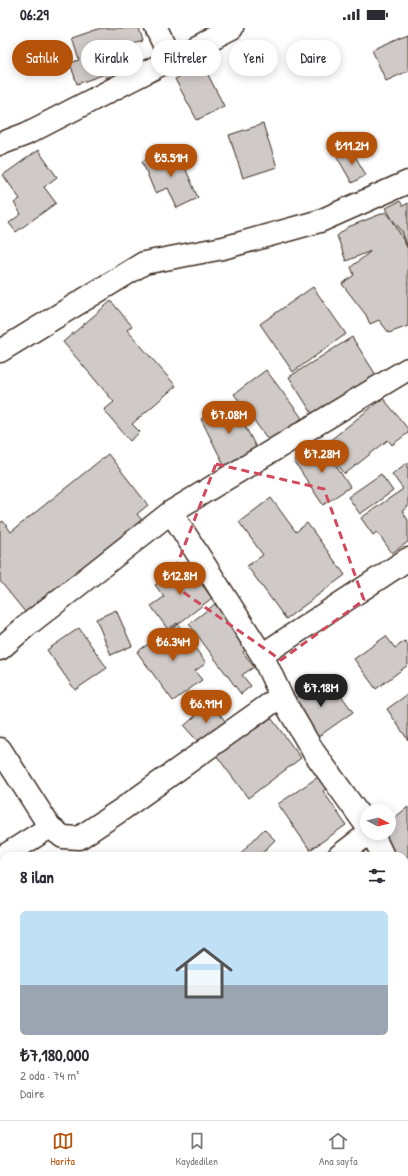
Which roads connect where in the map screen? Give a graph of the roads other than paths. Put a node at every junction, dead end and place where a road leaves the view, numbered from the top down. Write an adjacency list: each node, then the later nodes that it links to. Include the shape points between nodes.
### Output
1 (156, 28): 3 (street)
2 (232, 28): 4 (street)
3 (162, 40)
4 (208, 40)
5 (151, 69): 6 (street, via 26,134)
6 (0, 144)
7 (408, 182): 8 (street, via 320,221 224,248 144,264)
8 (0, 351)
9 (408, 369): 10 (street)
10 (171, 512): 12 (street); 13 (street)
11 (408, 559): 13 (street)
12 (0, 649)
13 (262, 655): 14 (street)
14 (281, 696): 16 (street, via 313,751); 17 (street, via 78,838 63,837)
15 (0, 749): 17 (street)
16 (360, 816)
17 (50, 826): 20 (street)
18 (361, 840): 21 (street)
19 (374, 840): 22 (street)
20 (10, 852)
21 (344, 852)
22 (381, 852)

